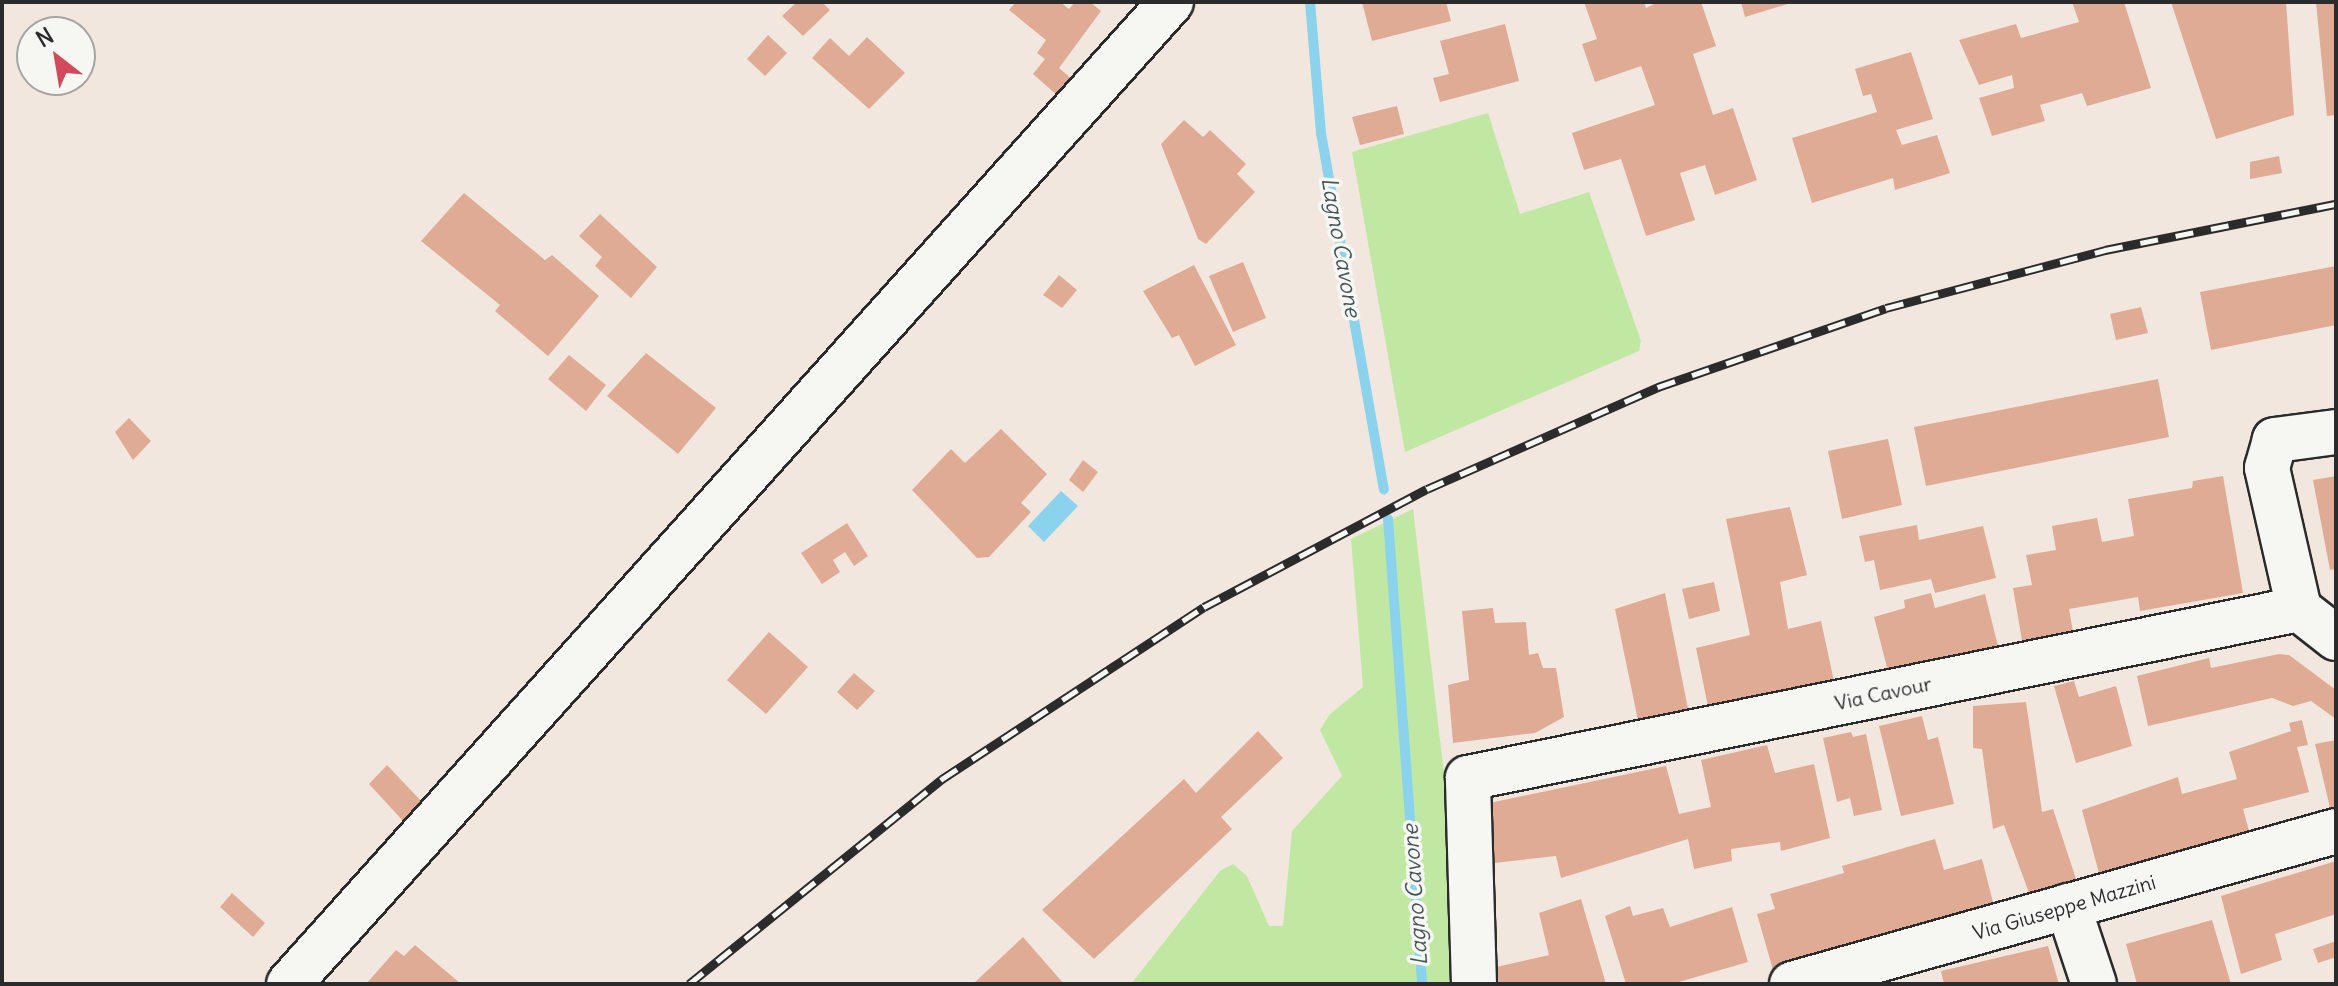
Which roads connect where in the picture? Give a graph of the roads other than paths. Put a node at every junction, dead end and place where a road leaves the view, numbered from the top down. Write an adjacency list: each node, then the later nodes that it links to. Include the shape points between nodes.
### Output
1 (1171, 2): 7 (street)
2 (2336, 432): 3 (street, via 2275,440 2267,468)
3 (2299, 609): 4 (street); 8 (street, Via Cavour, via 1468,778)
4 (2336, 638)
5 (2336, 831): 6 (street, Via Giuseppe Mazzini)
6 (2068, 906): 9 (street, Via Giuseppe Mazzini); 10 (street)
7 (289, 984)
8 (1474, 984)
9 (1792, 984)
10 (2094, 984)

